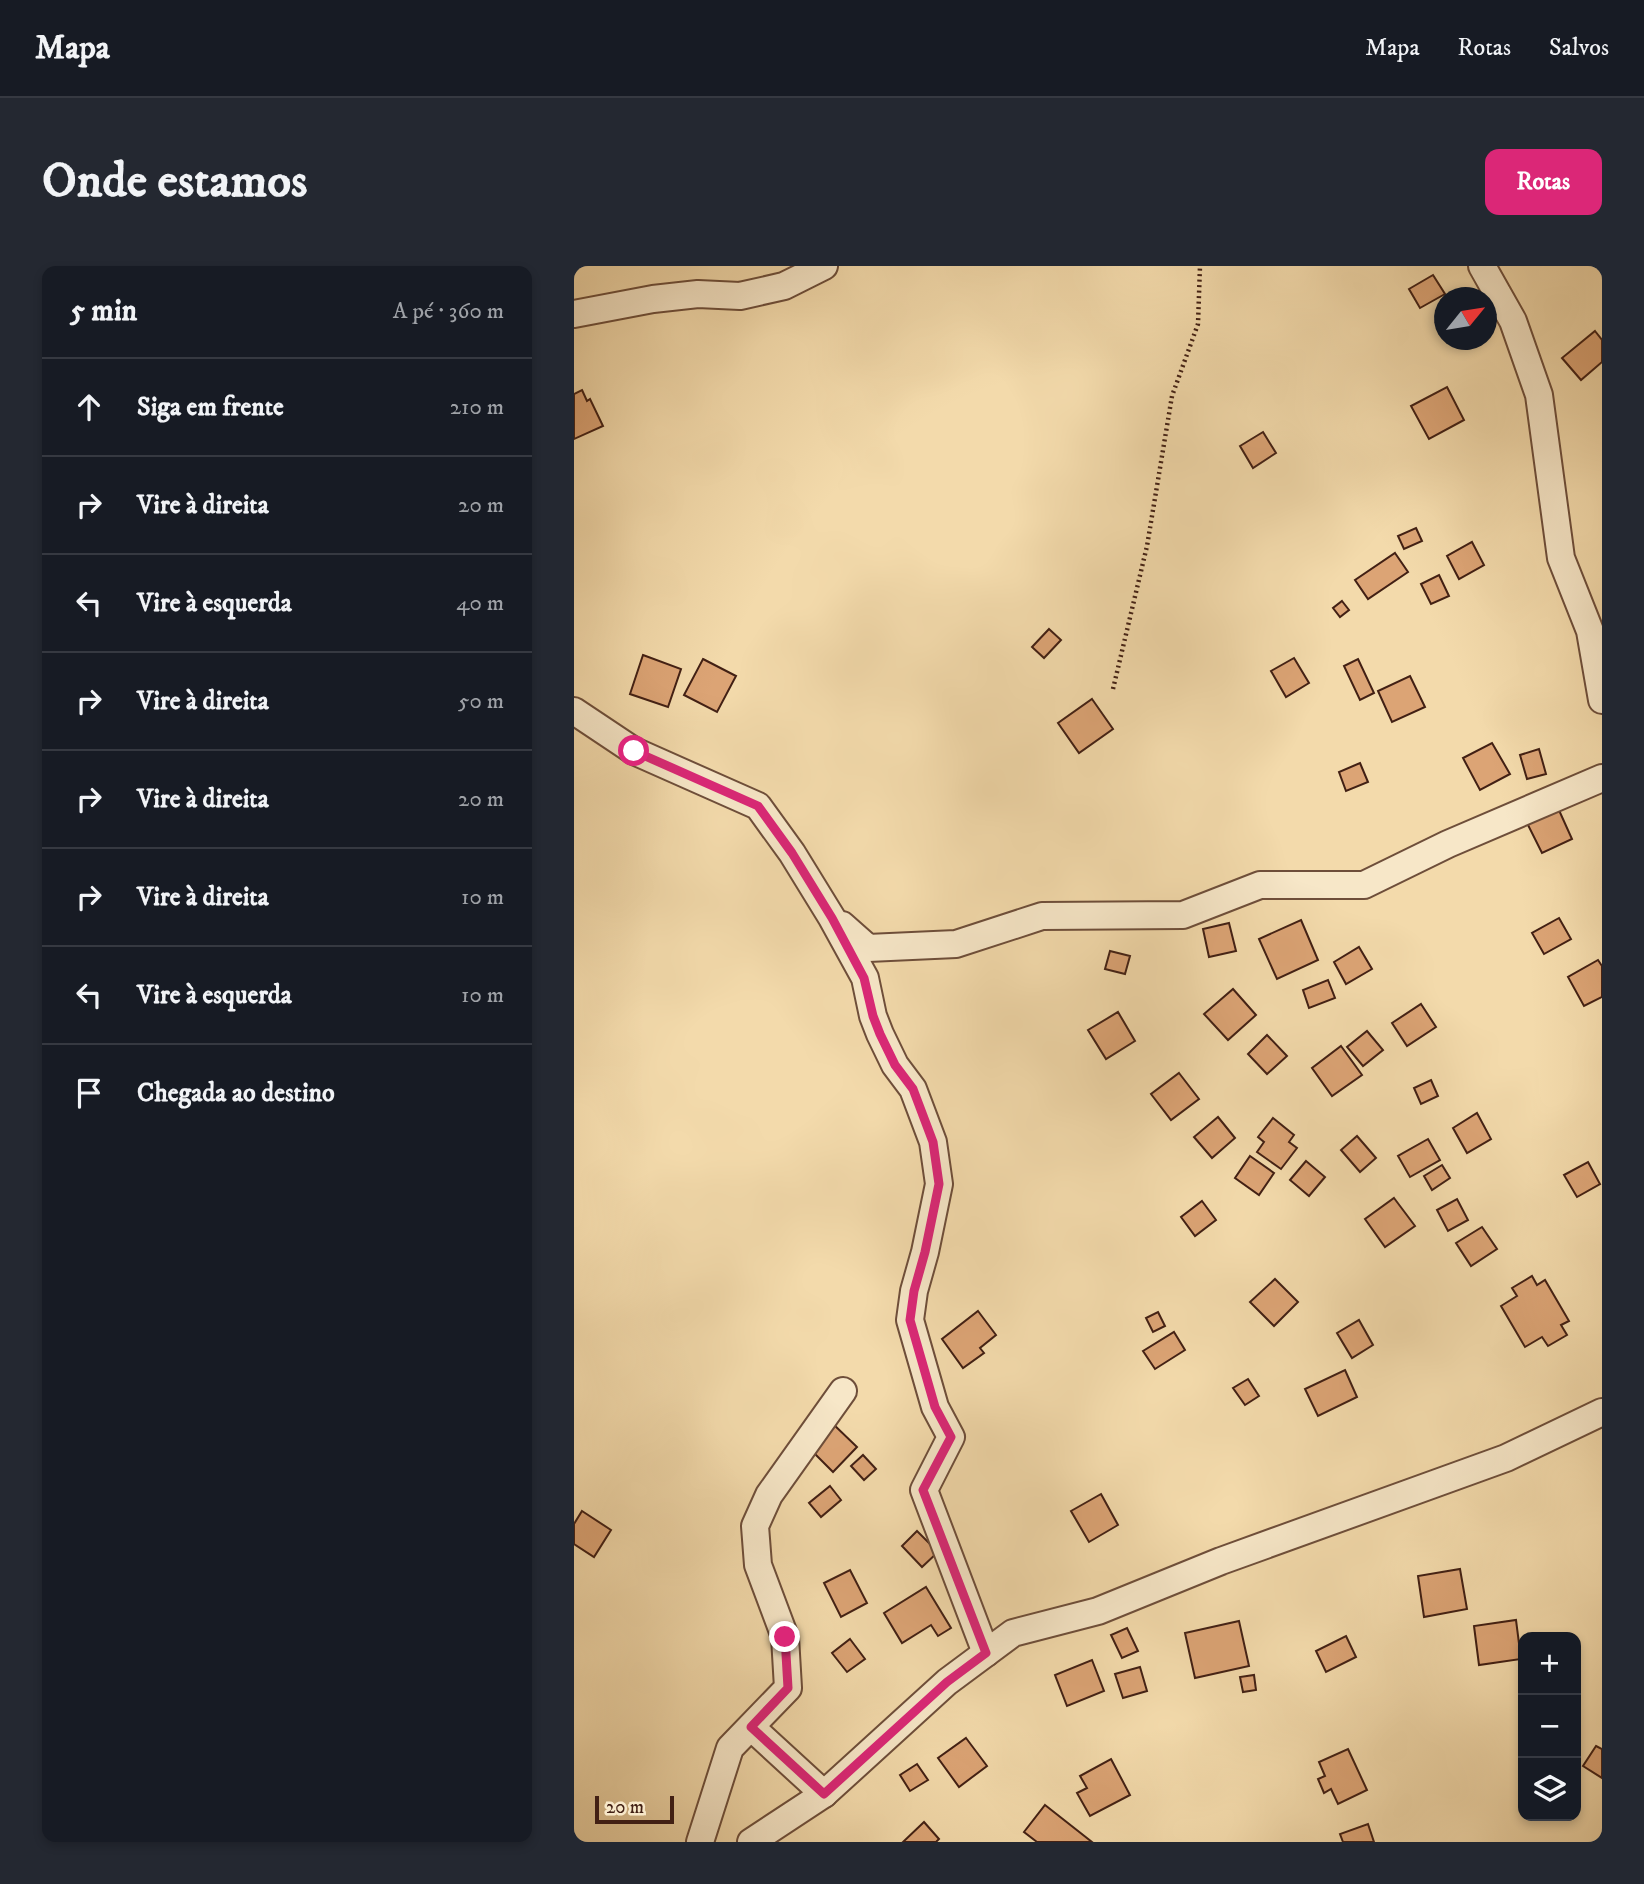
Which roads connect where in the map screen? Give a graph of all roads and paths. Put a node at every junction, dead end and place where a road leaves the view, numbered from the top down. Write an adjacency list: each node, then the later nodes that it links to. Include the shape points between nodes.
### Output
1 (824, 266): 4 (street, via 783,286 740,296 698,294)
2 (1200, 266): 5 (path, via 1198,324 1172,396 1147,546)
3 (1482, 266): 6 (street, via 1513,321 1539,395 1561,558 1590,631)
4 (574, 314)
5 (1114, 690)
6 (1602, 700)
7 (574, 711): 9 (street, via 634,751 758,806)
8 (1602, 778): 9 (street, via 1364,884 1260,885 1183,915 1042,916 956,944 869,948)
9 (832, 918): 12 (street, via 864,978 880,1034 913,1089 933,1142 939,1184 910,1320 935,1407 951,1437 923,1490)
10 (843, 1391): 13 (street, via 769,1495 755,1526 758,1565 785,1637 788,1688)
11 (1602, 1412): 12 (street, via 1506,1458 1221,1561 1098,1611 1013,1633)
12 (986, 1653): 14 (street, via 947,1682)
13 (751, 1727): 14 (street); 15 (street, via 730,1748)
14 (824, 1794): 16 (street)
15 (699, 1842)
16 (751, 1842)

